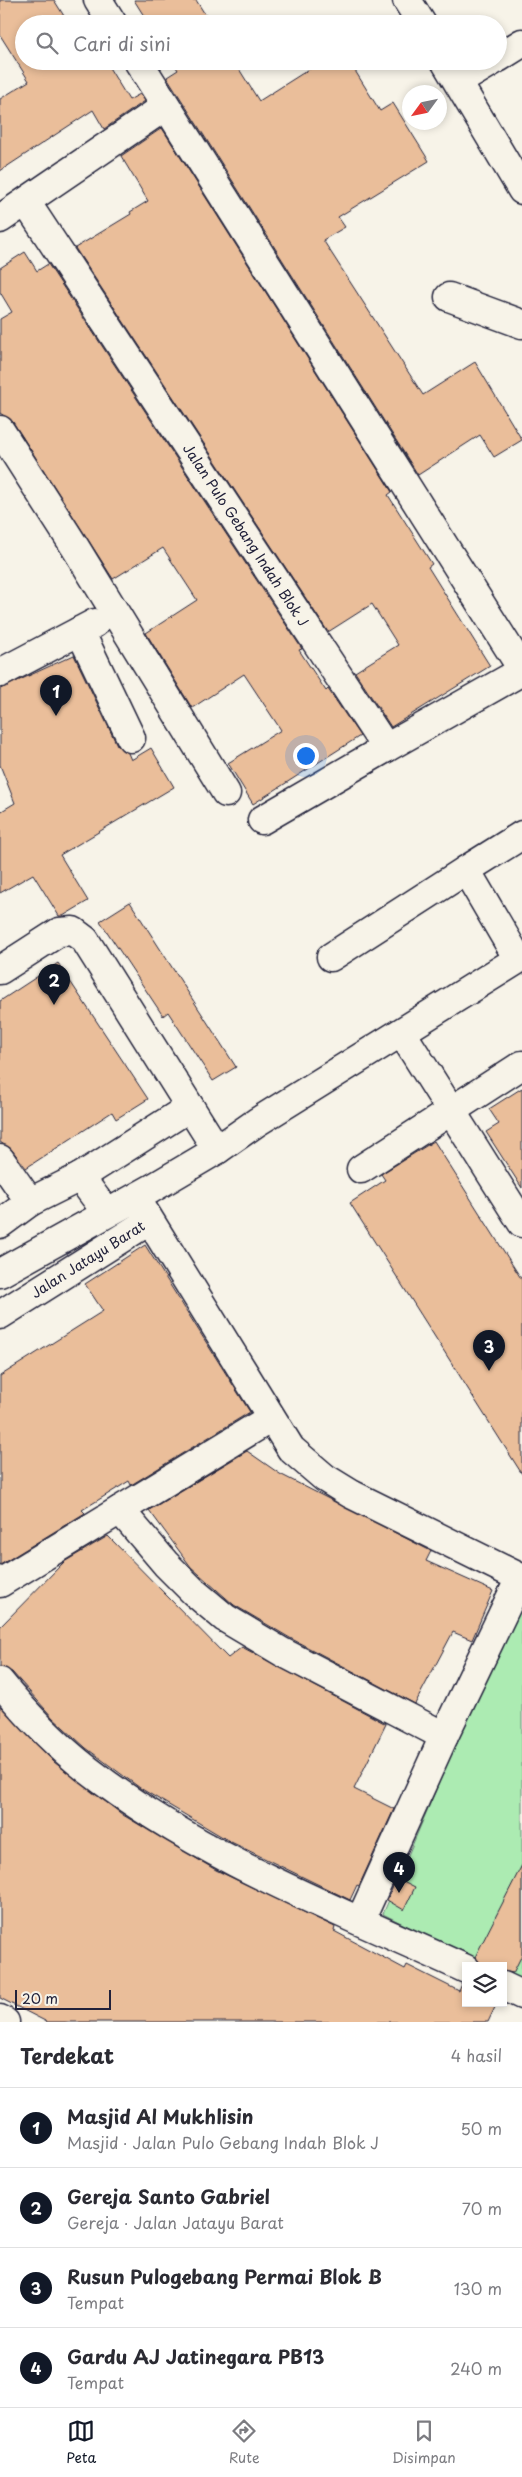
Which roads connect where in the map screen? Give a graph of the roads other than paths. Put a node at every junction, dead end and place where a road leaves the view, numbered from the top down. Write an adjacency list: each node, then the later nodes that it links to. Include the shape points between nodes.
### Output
1 (98, 0): 3 (street)
2 (407, 0): 4 (street)
3 (108, 15)
4 (416, 15)
5 (522, 43): 6 (street)
6 (507, 52)
7 (144, 70): 9 (street)
8 (451, 72): 10 (street)
9 (166, 106): 11 (street); 16 (street)
10 (522, 190)
11 (26, 202): 12 (street); 19 (street, Jalan Pulo Gebang Indah Blok J)
12 (0, 219)
13 (449, 297): 14 (street)
14 (522, 324)
15 (0, 430): 20 (street)
16 (522, 670): 19 (street)
17 (0, 673): 18 (street, via 88,626)
18 (131, 738)
19 (386, 748): 21 (street)
20 (226, 793)
21 (262, 820)
22 (522, 835): 23 (street)
23 (466, 870): 24 (street); 25 (street)
24 (331, 958)
25 (520, 958): 27 (street)
26 (0, 970): 29 (street, via 59,932 74,931 85,940)
27 (402, 1033): 30 (street); 31 (street)
28 (522, 1065): 30 (street)
29 (190, 1107): 31 (street); 34 (street)
30 (450, 1112): 33 (street); 38 (street)
31 (217, 1150): 36 (street)
32 (0, 1159): 35 (street)
33 (361, 1169)
34 (80, 1177): 35 (street); 37 (street)
35 (30, 1202): 39 (street)
36 (143, 1209): 37 (street, Jalan Jatayu Barat); 41 (street, Jalan Jatayu Barat); 42 (street)
37 (107, 1214): 40 (street, Jalan Jatayu Barat)
38 (522, 1223)
39 (0, 1224)
40 (0, 1273)
41 (0, 1315)
42 (271, 1418): 43 (street); 46 (street, via 291,1449 325,1478 517,1576 519,1583)
43 (120, 1510): 44 (street); 46 (street, via 166,1564 225,1618 328,1677)
44 (0, 1583)
45 (0, 1682): 47 (street, via 44,1731 121,1794 201,1843)
46 (444, 1736): 47 (street)
47 (360, 1921): 48 (street)
48 (462, 1967)
49 (507, 1988): 50 (street)
50 (522, 1995)
51 (0, 2019): 52 (street)
52 (5, 2022)

